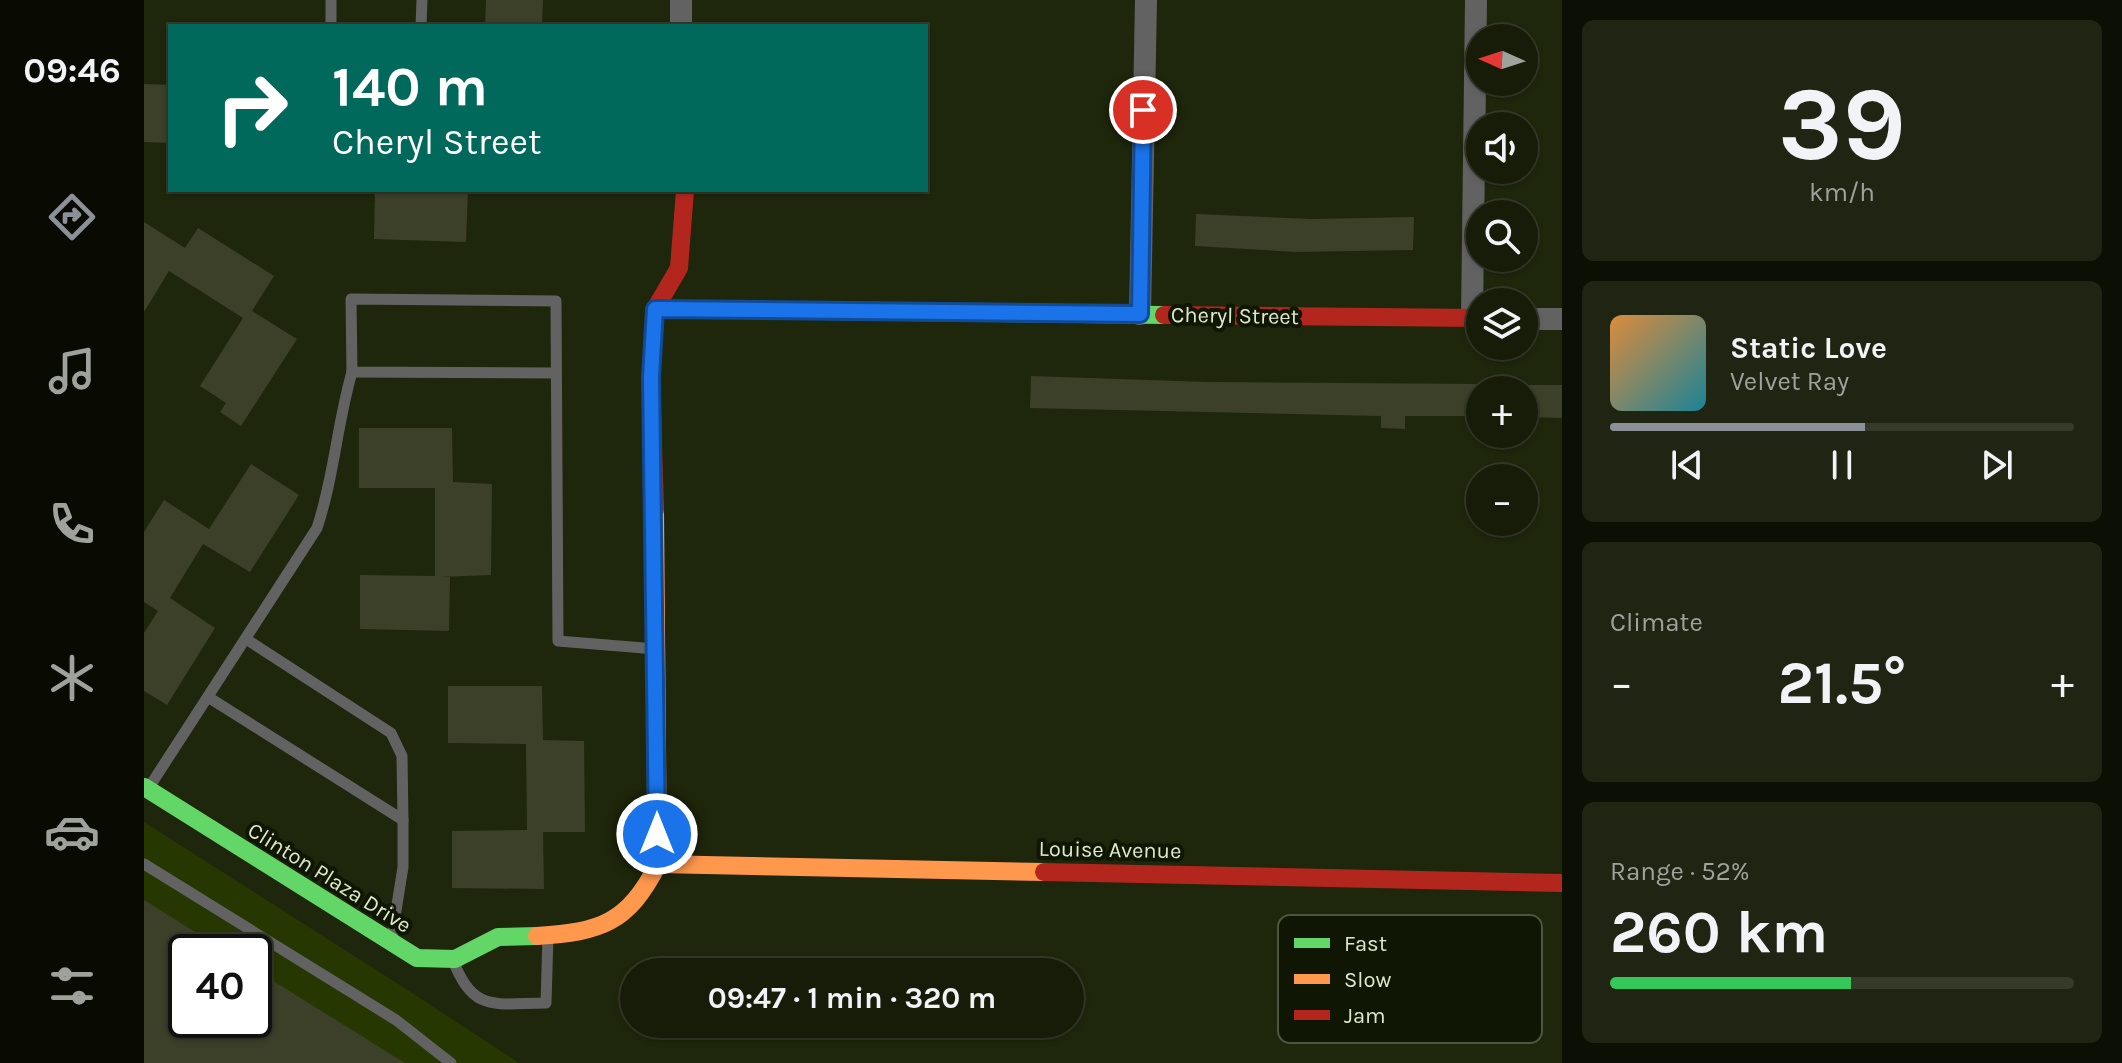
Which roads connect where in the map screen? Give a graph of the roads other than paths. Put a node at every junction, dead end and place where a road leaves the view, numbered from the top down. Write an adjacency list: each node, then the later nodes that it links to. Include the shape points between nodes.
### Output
1 (331, 0): 6 (lane)
2 (422, 0): 7 (lane)
3 (681, 0): 8 (street)
4 (1146, 0): 12 (street)
5 (1476, 0): 10 (street)
6 (331, 24)
7 (421, 24)
8 (681, 24)
9 (685, 192): 11 (street, via 679,268)
10 (1476, 288)
11 (655, 309): 12 (street, Cheryl Street); 19 (street, via 651,377)
12 (1140, 314): 13 (street, Cheryl Street)
13 (1466, 318)
14 (1538, 319): 15 (street)
15 (1562, 319)
16 (352, 372): 17 (lane); 17 (lane, via 351,299 556,301); 18 (lane, via 339,418 332,483 317,528)
17 (555, 373): 19 (lane, via 558,641)
18 (246, 639): 20 (lane); 22 (lane, via 391,733 402,756)
19 (656, 649): 24 (street)
20 (208, 697): 21 (lane); 22 (lane)
21 (146, 788): 27 (street, Clinton Plaza Drive)
22 (403, 820): 27 (lane, via 403,867)
23 (144, 864): 29 (lane, via 396,1020)
24 (658, 864): 25 (street, Louise Avenue); 26 (street, via 644,894 609,924 585,934)
25 (1562, 883)
26 (548, 935): 28 (street, via 497,937); 28 (lane, via 546,1003 485,1003 462,986)
27 (391, 945): 28 (street, Clinton Plaza Drive, via 417,958)
28 (453, 960)
29 (451, 1063)

